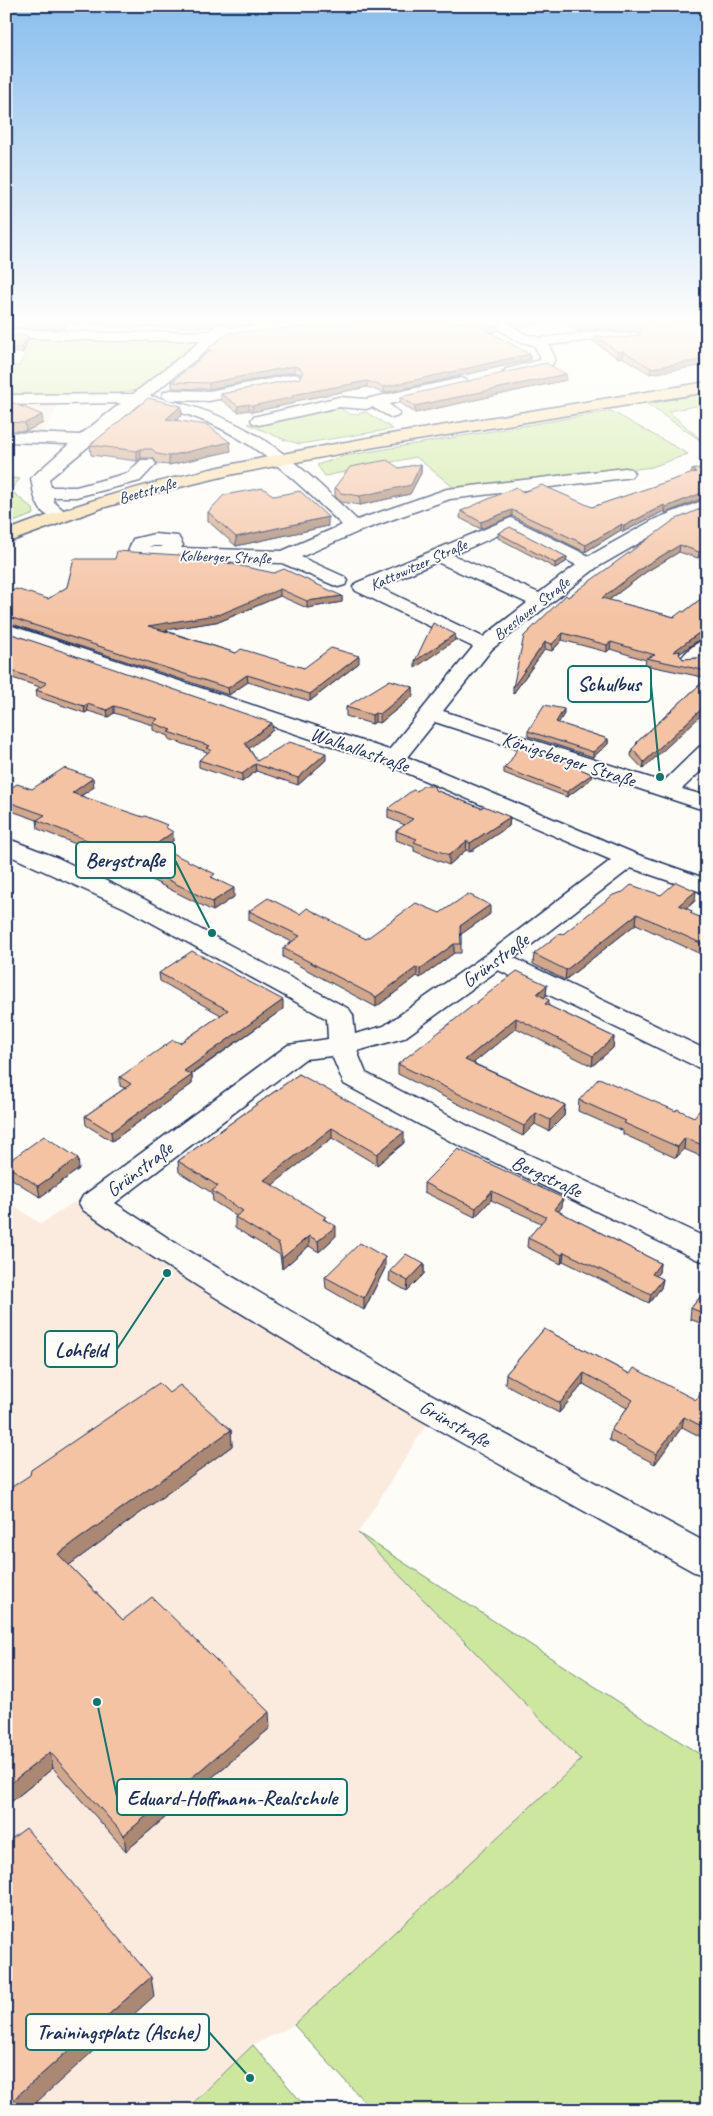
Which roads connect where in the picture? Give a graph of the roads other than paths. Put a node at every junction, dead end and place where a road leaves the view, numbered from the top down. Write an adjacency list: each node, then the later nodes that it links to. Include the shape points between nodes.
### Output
1 (109, 421): 5 (street)
2 (219, 421): 6 (street, via 257,441)
3 (507, 421): 6 (main road, Beetstraße)
4 (6, 437): 5 (street)
5 (84, 440): 9 (street, via 40,478)
6 (280, 459): 11 (main road, Beetstraße, via 170,484); 12 (street)
7 (147, 464): 9 (street, via 134,477 76,492)
8 (625, 473): 12 (street, Kolberger Straße, via 447,494)
9 (42, 492): 11 (street, via 46,504)
10 (707, 504): 17 (street, Breslauer Straße, via 661,523)
11 (61, 516): 13 (main road, Beetstraße)
12 (354, 527): 16 (street, Kolberger Straße)
13 (6, 538)
14 (165, 554): 16 (street, Kolberger Straße)
15 (437, 555): 17 (street, Kattowitzer Straße, via 502,508); 19 (street); 21 (street, Kattowitzer Straße, via 363,586)
16 (285, 557): 18 (street, Kolberger Straße)
17 (589, 564): 19 (street, Breslauer Straße)
18 (338, 581)
19 (540, 600): 21 (street, Breslauer Straße)
20 (6, 630): 26 (street, Walhallastraße)
21 (485, 645): 24 (street, Breslauer Straße)
22 (707, 645): 23 (street)
23 (690, 660)
24 (431, 714): 26 (street, Breslauer Straße); 27 (street, Königsberger Straße)
25 (707, 752): 27 (street)
26 (394, 759): 30 (street, Walhallastraße)
27 (667, 790): 28 (street, Königsberger Straße)
28 (707, 804)
29 (6, 845): 33 (street, Bergstraße, via 89,881 340,1015)
30 (628, 859): 31 (street, Walhallastraße); 32 (street, Grünstraße)
31 (707, 887)
32 (496, 959): 33 (street, Grünstraße, via 394,1032); 34 (street)
33 (342, 1046): 35 (street, Bergstraße, via 354,1078 462,1135); 36 (street, Grünstraße, via 298,1051 94,1203 163,1250 415,1401)
34 (707, 1061)
35 (707, 1251)
36 (707, 1561)

